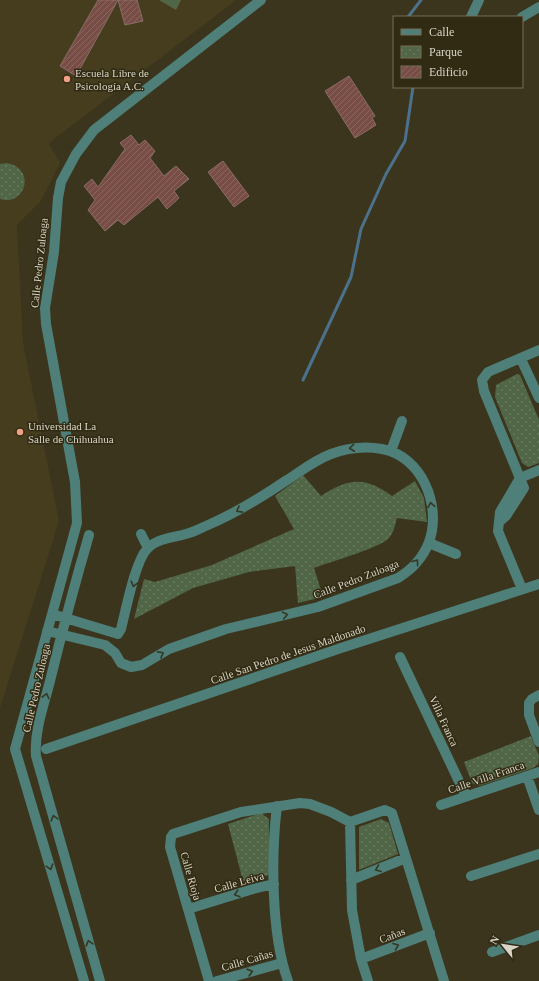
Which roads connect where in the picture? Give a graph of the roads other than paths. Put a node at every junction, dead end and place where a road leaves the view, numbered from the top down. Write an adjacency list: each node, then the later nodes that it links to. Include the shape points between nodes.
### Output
1 (262, 0): 20 (street, Calle Pedro Zuloaga, via 94,130 70,164 61,182 45,308 78,512 74,538)
2 (479, 0): 4 (street)
3 (539, 7): 5 (street)
4 (471, 16)
5 (523, 16)
6 (539, 350): 7 (street)
7 (521, 359): 8 (street); 12 (street, via 488,372 482,380 484,391)
8 (539, 398)
9 (402, 421): 10 (street)
10 (391, 451): 15 (street, Calle Pedro Zuloaga, one-way to 10, via 432,520 432,504 428,491 410,463); 16 (street, Calle Pedro Zuloaga, one-way to 16, via 357,448 330,455 222,519 186,534 164,539)
11 (539, 470): 12 (street)
12 (520, 478): 19 (street, via 524,488 506,516 499,522 498,531)
13 (141, 534): 16 (street)
14 (89, 535): 21 (street, Calle Pedro Zuloaga)
15 (428, 543): 17 (street); 23 (street, Calle Pedro Zuloaga, one-way to 15, via 105,645 121,663 131,667 170,649 226,629 318,607 398,578 416,563)
16 (148, 548): 21 (street, one-way to 21, via 140,561 118,634)
17 (456, 554)
18 (539, 584): 19 (street, Calle San Pedro de Jesus Maldonado)
19 (522, 589): 27 (street, Calle San Pedro de Jesus Maldonado)
20 (52, 614): 21 (street); 22 (street, Calle Pedro Zuloaga)
21 (65, 618): 23 (street, Calle Pedro Zuloaga)
22 (47, 631): 23 (street, Calle Pedro Zuloaga); 46 (street, Calle Pedro Zuloaga, one-way to 46, via 15,750)
23 (61, 635): 47 (street, Calle Pedro Zuloaga, one-way to 23, via 35,748)
24 (400, 657): 30 (street, Villa Franca)
25 (539, 695): 26 (street, via 532,699 528,709)
26 (539, 742)
27 (46, 749)
28 (539, 772): 29 (street, Calle Villa Franca)
29 (527, 776): 30 (street, Calle Villa Franca); 33 (street)
30 (466, 796): 31 (street, Calle Villa Franca)
31 (441, 805)
32 (277, 806): 34 (street, Calle Rioja, via 310,804); 39 (street, via 274,828); 40 (street, Calle Rioja, via 240,812 171,837 170,847)
33 (539, 810)
34 (350, 822): 36 (street, via 389,810 394,816); 38 (street)
35 (539, 854): 37 (street)
36 (406, 858): 38 (street, one-way to 38); 41 (street)
37 (471, 876)
38 (350, 880): 44 (street, via 352,910)
39 (274, 884): 40 (street, Calle Leiva, one-way to 40); 45 (street)
40 (188, 909): 48 (street, Calle Rioja)
41 (430, 933): 44 (street, Cañas, one-way to 41); 52 (street)
42 (539, 935): 43 (street)
43 (492, 952)
44 (361, 959): 51 (street)
45 (282, 962): 49 (street, Calle Cañas, one-way to 45); 50 (street)
46 (84, 981)
47 (100, 981)
48 (209, 981)
49 (217, 981)
50 (288, 981)
51 (368, 981)
52 (444, 981)

